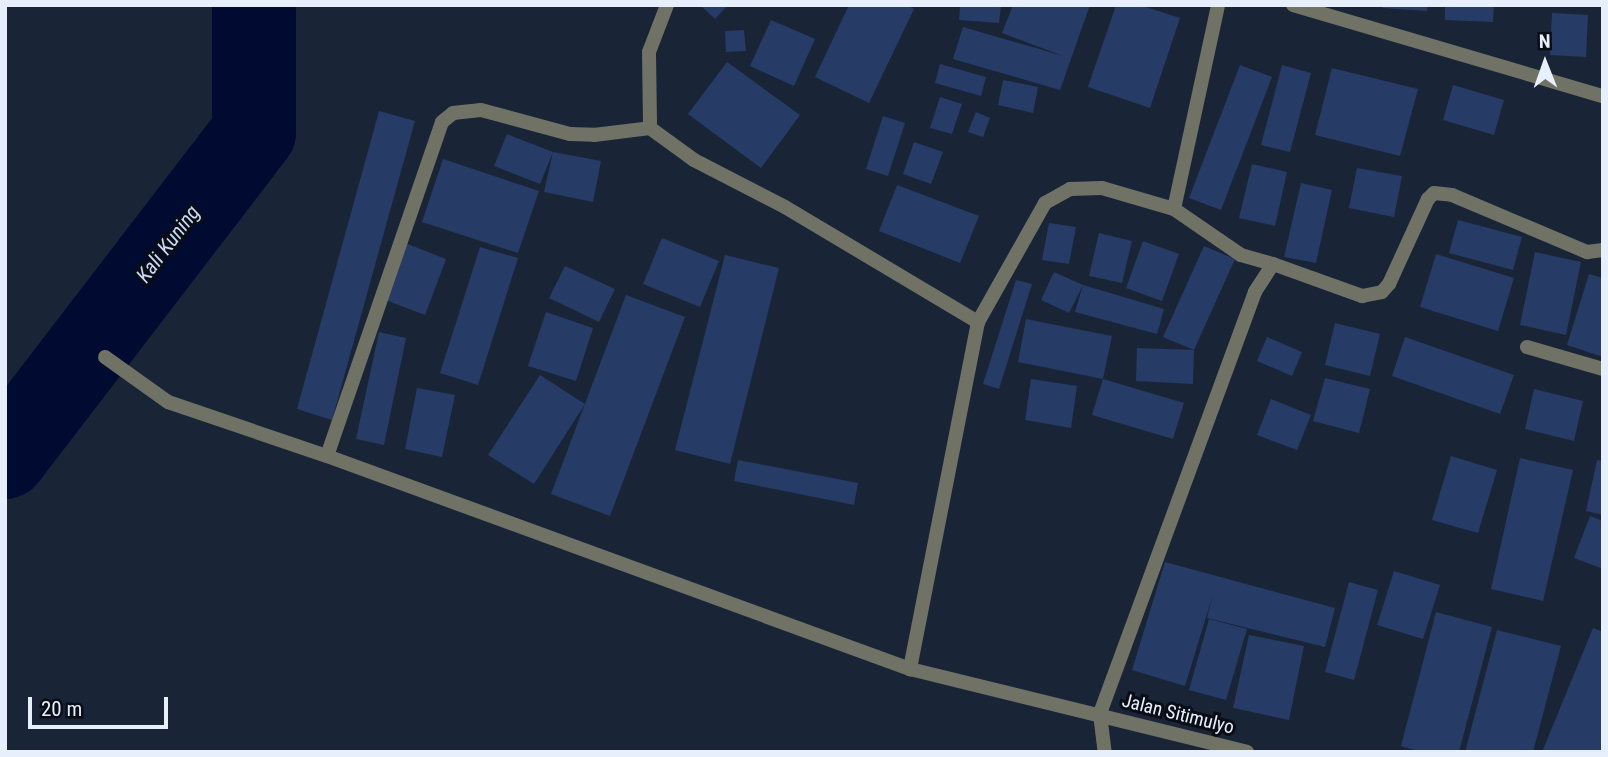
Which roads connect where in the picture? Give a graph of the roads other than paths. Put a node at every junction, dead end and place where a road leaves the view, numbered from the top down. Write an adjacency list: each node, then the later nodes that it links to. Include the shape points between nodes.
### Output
1 (667, 5): 5 (street, via 649,52)
2 (1218, 5): 6 (street)
3 (1293, 5): 4 (street)
4 (1603, 96)
5 (650, 128): 9 (street, via 694,160 785,207); 13 (street, via 570,134 481,110 453,113 442,122)
6 (1174, 209): 8 (street, via 1241,255); 9 (street, via 1102,188 1070,189 1045,202)
7 (1603, 250): 8 (street, via 1587,252 1452,195 1434,193 1382,292 1362,296)
8 (1273, 264): 15 (street, via 1255,292)
9 (978, 322): 14 (street)
10 (1527, 347): 12 (street)
11 (105, 357): 13 (street, Jalan Sitimulyo, via 168,402)
12 (1603, 369)
13 (327, 456): 14 (street, Jalan Sitimulyo)
14 (910, 669): 15 (street, Jalan Sitimulyo)
15 (1100, 714): 16 (street); 17 (street, Jalan Sitimulyo)
16 (1105, 750)
17 (1247, 752)

